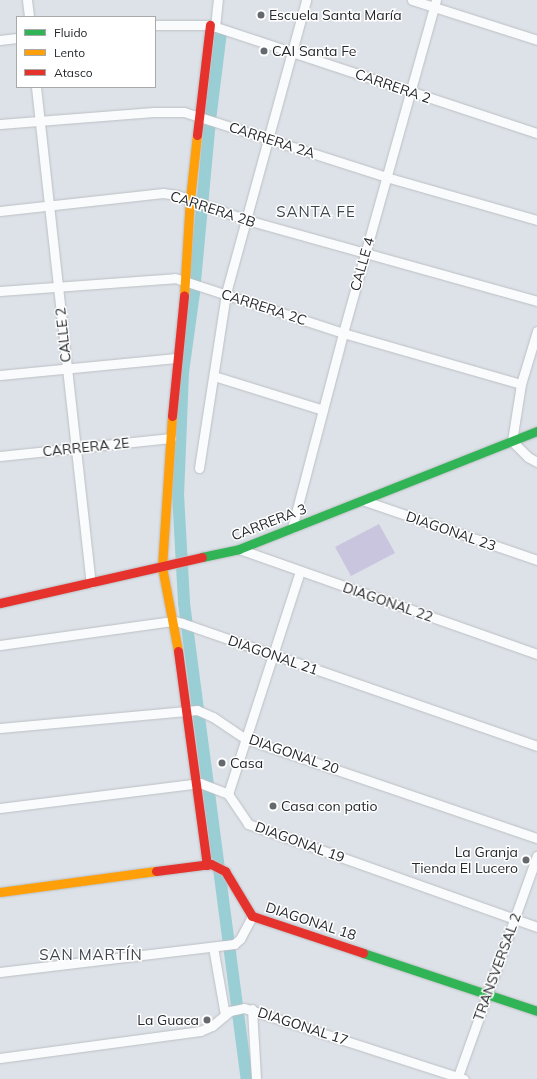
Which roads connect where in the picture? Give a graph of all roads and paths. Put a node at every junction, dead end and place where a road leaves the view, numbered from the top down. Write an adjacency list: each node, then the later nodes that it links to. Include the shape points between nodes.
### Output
1 (27, 0): 6 (street)
2 (218, 0): 8 (street)
3 (306, 0): 12 (street)
4 (412, 0): 5 (street)
5 (435, 3): 11 (street); 14 (street, CALLE 4)
6 (29, 16)
7 (156, 25): 8 (street, CARRERA 2)
8 (216, 27): 12 (street, CARRERA 2); 15 (street)
9 (16, 38): 10 (street)
10 (0, 40)
11 (537, 40)
12 (292, 51): 14 (street, CARRERA 2); 19 (street)
13 (36, 88): 16 (street, CALLE 2)
14 (410, 92): 18 (street, CARRERA 2); 20 (street, CALLE 4)
15 (201, 116): 16 (street, CARRERA 2A, via 184,112 154,112); 19 (street, CARRERA 2A); 21 (street)
16 (39, 120): 17 (street, CARRERA 2A); 22 (street, CALLE 2)
17 (0, 124)
18 (537, 133)
19 (269, 140): 20 (street, CARRERA 2A); 24 (street)
20 (386, 177): 25 (street, CARRERA 2A); 26 (street, CALLE 4)
21 (193, 200): 22 (street, CARRERA 2B, via 163,193); 24 (street, CARRERA 2B); 27 (street)
22 (49, 206): 23 (street, CARRERA 2B); 28 (street, CALLE 2)
23 (0, 211)
24 (247, 220): 26 (street, CARRERA 2B); 30 (street)
25 (537, 220)
26 (365, 254): 31 (street, CARRERA 2B); 33 (street, CALLE 4)
27 (188, 281): 28 (street, CARRERA 2C, via 163,277); 30 (street, CARRERA 2C); 34 (street)
28 (58, 285): 29 (street, CARRERA 2C); 35 (street, CALLE 2)
29 (0, 291)
30 (226, 293): 33 (street, CARRERA 2C); 37 (street)
31 (537, 301)
32 (537, 332): 38 (street)
33 (343, 333): 38 (street, CARRERA 2C); 39 (street, CALLE 4)
34 (176, 358): 35 (street); 41 (street)
35 (67, 368): 36 (street); 43 (street, CALLE 2)
36 (0, 375)
37 (214, 376): 39 (street); 46 (street)
38 (521, 384): 42 (street)
39 (323, 410): 48 (street, CALLE 4)
40 (537, 431): 42 (street, CARRERA 3)
41 (171, 438): 43 (street, CARRERA 2E); 51 (street)
42 (512, 441): 45 (street); 47 (street, CARRERA 3)
43 (76, 448): 44 (street, CARRERA 2E); 53 (street, CALLE 2)
44 (0, 456)
45 (537, 462)
46 (200, 468)
47 (365, 501): 48 (street, CARRERA 3); 50 (street, DIAGONAL 23)
48 (292, 528): 49 (street, CARRERA 3)
49 (239, 550): 51 (street, CARRERA 3); 52 (street, DIAGONAL 22)
50 (537, 560)
51 (166, 566): 53 (street, CARRERA 3); 55 (street)
52 (300, 571): 57 (street, DIAGONAL 22); 58 (street)
53 (92, 583): 54 (street, CARRERA 3)
54 (0, 603)
55 (178, 622): 56 (street, DIAGONAL 21); 58 (street, DIAGONAL 21); 59 (street)
56 (0, 645)
57 (537, 654)
58 (274, 655): 61 (street); 62 (street, DIAGONAL 21)
59 (187, 709): 60 (street, DIAGONAL 20); 61 (street, DIAGONAL 20, via 213,717); 63 (street)
60 (0, 728)
61 (246, 739): 64 (street); 66 (street, DIAGONAL 20)
62 (537, 746)
63 (198, 783): 64 (street, DIAGONAL 19, via 214,786); 65 (street, DIAGONAL 19); 68 (street)
64 (228, 794): 71 (street, DIAGONAL 19, via 248,824)
65 (0, 808)
66 (537, 838)
67 (537, 856): 71 (street, TRANSVERSAL 2)
68 (209, 865): 69 (street); 70 (street, DIAGONAL 18, via 225,871)
69 (0, 892)
70 (252, 916): 73 (street, via 240,939 234,944); 75 (street, DIAGONAL 18)
71 (515, 919): 72 (street, DIAGONAL 19); 75 (street, TRANSVERSAL 2)
72 (537, 927)
73 (216, 946): 74 (street); 78 (street)
74 (0, 972)
75 (487, 994): 77 (street, DIAGONAL 18); 80 (street, TRANSVERSAL 2)
76 (248, 1008): 78 (street, DIAGONAL 17); 80 (street, DIAGONAL 17); 81 (street)
77 (537, 1012)
78 (227, 1013): 79 (street, DIAGONAL 17, via 212,1026 200,1030)
79 (0, 1058)
80 (459, 1078)
81 (256, 1079)

